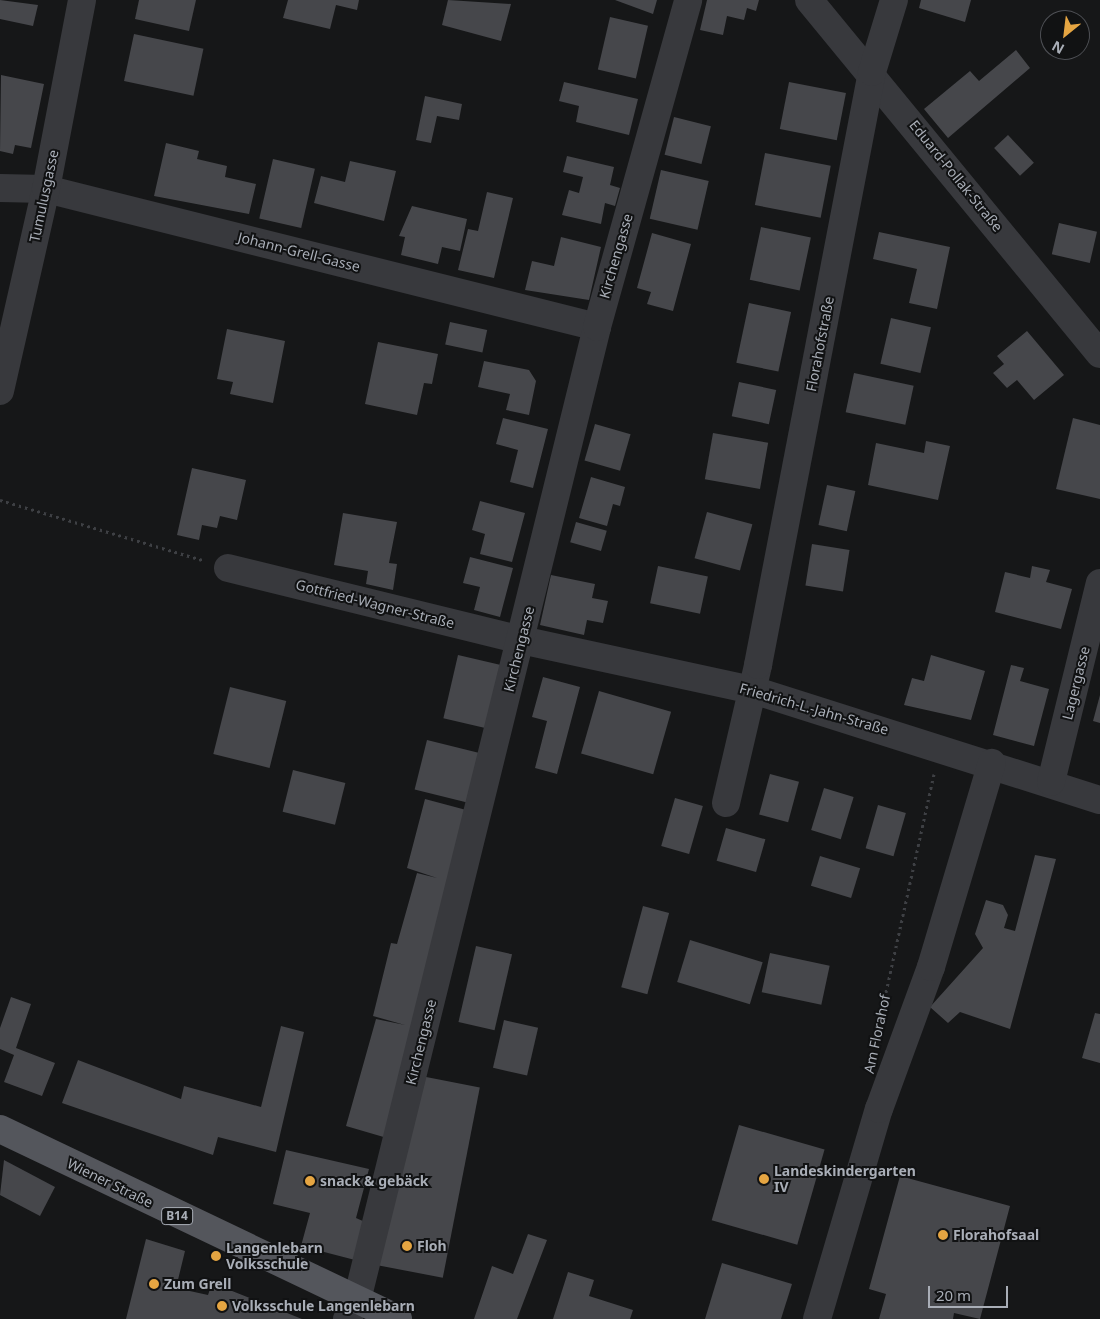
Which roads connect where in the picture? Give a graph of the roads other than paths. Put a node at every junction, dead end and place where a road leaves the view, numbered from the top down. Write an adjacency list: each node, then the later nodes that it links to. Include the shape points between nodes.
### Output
1 (82, 0): 7 (street, Tumulusgasse)
2 (688, 0): 8 (street, Kirchengasse)
3 (809, 0): 5 (street, Eduard-Pollak-Straße)
4 (894, 0): 5 (street, Florahofstraße)
5 (872, 72): 9 (street, Eduard-Pollak-Straße); 14 (street, Florahofstraße)
6 (0, 188): 7 (street, Johann-Grell-Gasse)
7 (46, 189): 8 (street, Johann-Grell-Gasse); 10 (street, Tumulusgasse)
8 (597, 326): 13 (street, Kirchengasse)
9 (1100, 354)
10 (0, 391)
11 (228, 568): 13 (street, Gottfried-Wagner-Straße)
12 (1100, 583): 16 (street, Lagergasse)
13 (521, 640): 14 (street, Friedrich-L.-Jahn-Straße); 20 (street, Kirchengasse)
14 (753, 690): 15 (street, Friedrich-L.-Jahn-Straße); 18 (street, Florahofstraße)
15 (992, 763): 16 (street, Friedrich-L.-Jahn-Straße); 22 (street, Am Florahof, via 930,967 879,1109)
16 (1051, 782): 17 (street, Friedrich-L.-Jahn-Straße)
17 (1100, 800)
18 (726, 802)
19 (0, 1129): 20 (main road, Wiener Straße / B14)
20 (352, 1309): 21 (main road, B14)
21 (398, 1319)
22 (817, 1319)

